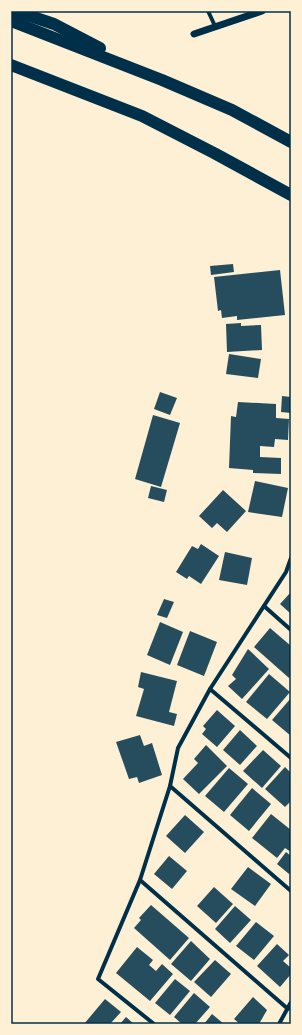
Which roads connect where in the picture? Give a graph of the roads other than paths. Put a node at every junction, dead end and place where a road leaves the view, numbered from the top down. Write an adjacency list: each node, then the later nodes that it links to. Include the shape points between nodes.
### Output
1 (15, 11): 10 (highway, via 54,24)
2 (208, 11): 5 (street)
3 (262, 11): 5 (street)
4 (11, 21): 10 (highway)
5 (215, 26): 6 (street)
6 (194, 34)
7 (11, 65): 9 (highway)
8 (11, 70): 9 (highway)
9 (45, 77): 12 (highway, via 142,116)
10 (162, 80): 11 (highway, via 232,110)
11 (291, 142)
12 (291, 195)
13 (291, 558): 14 (street, via 286,572)
14 (264, 606): 15 (street); 16 (street)
15 (291, 630)
16 (210, 689): 17 (street); 18 (street, via 178,748)
17 (291, 758)
18 (170, 786): 19 (street); 20 (street)
19 (140, 880): 22 (street); 23 (street, via 98,979)
20 (291, 891)
21 (291, 1002): 22 (street)
22 (288, 1009): 24 (street)
23 (154, 1024)
24 (279, 1024)

